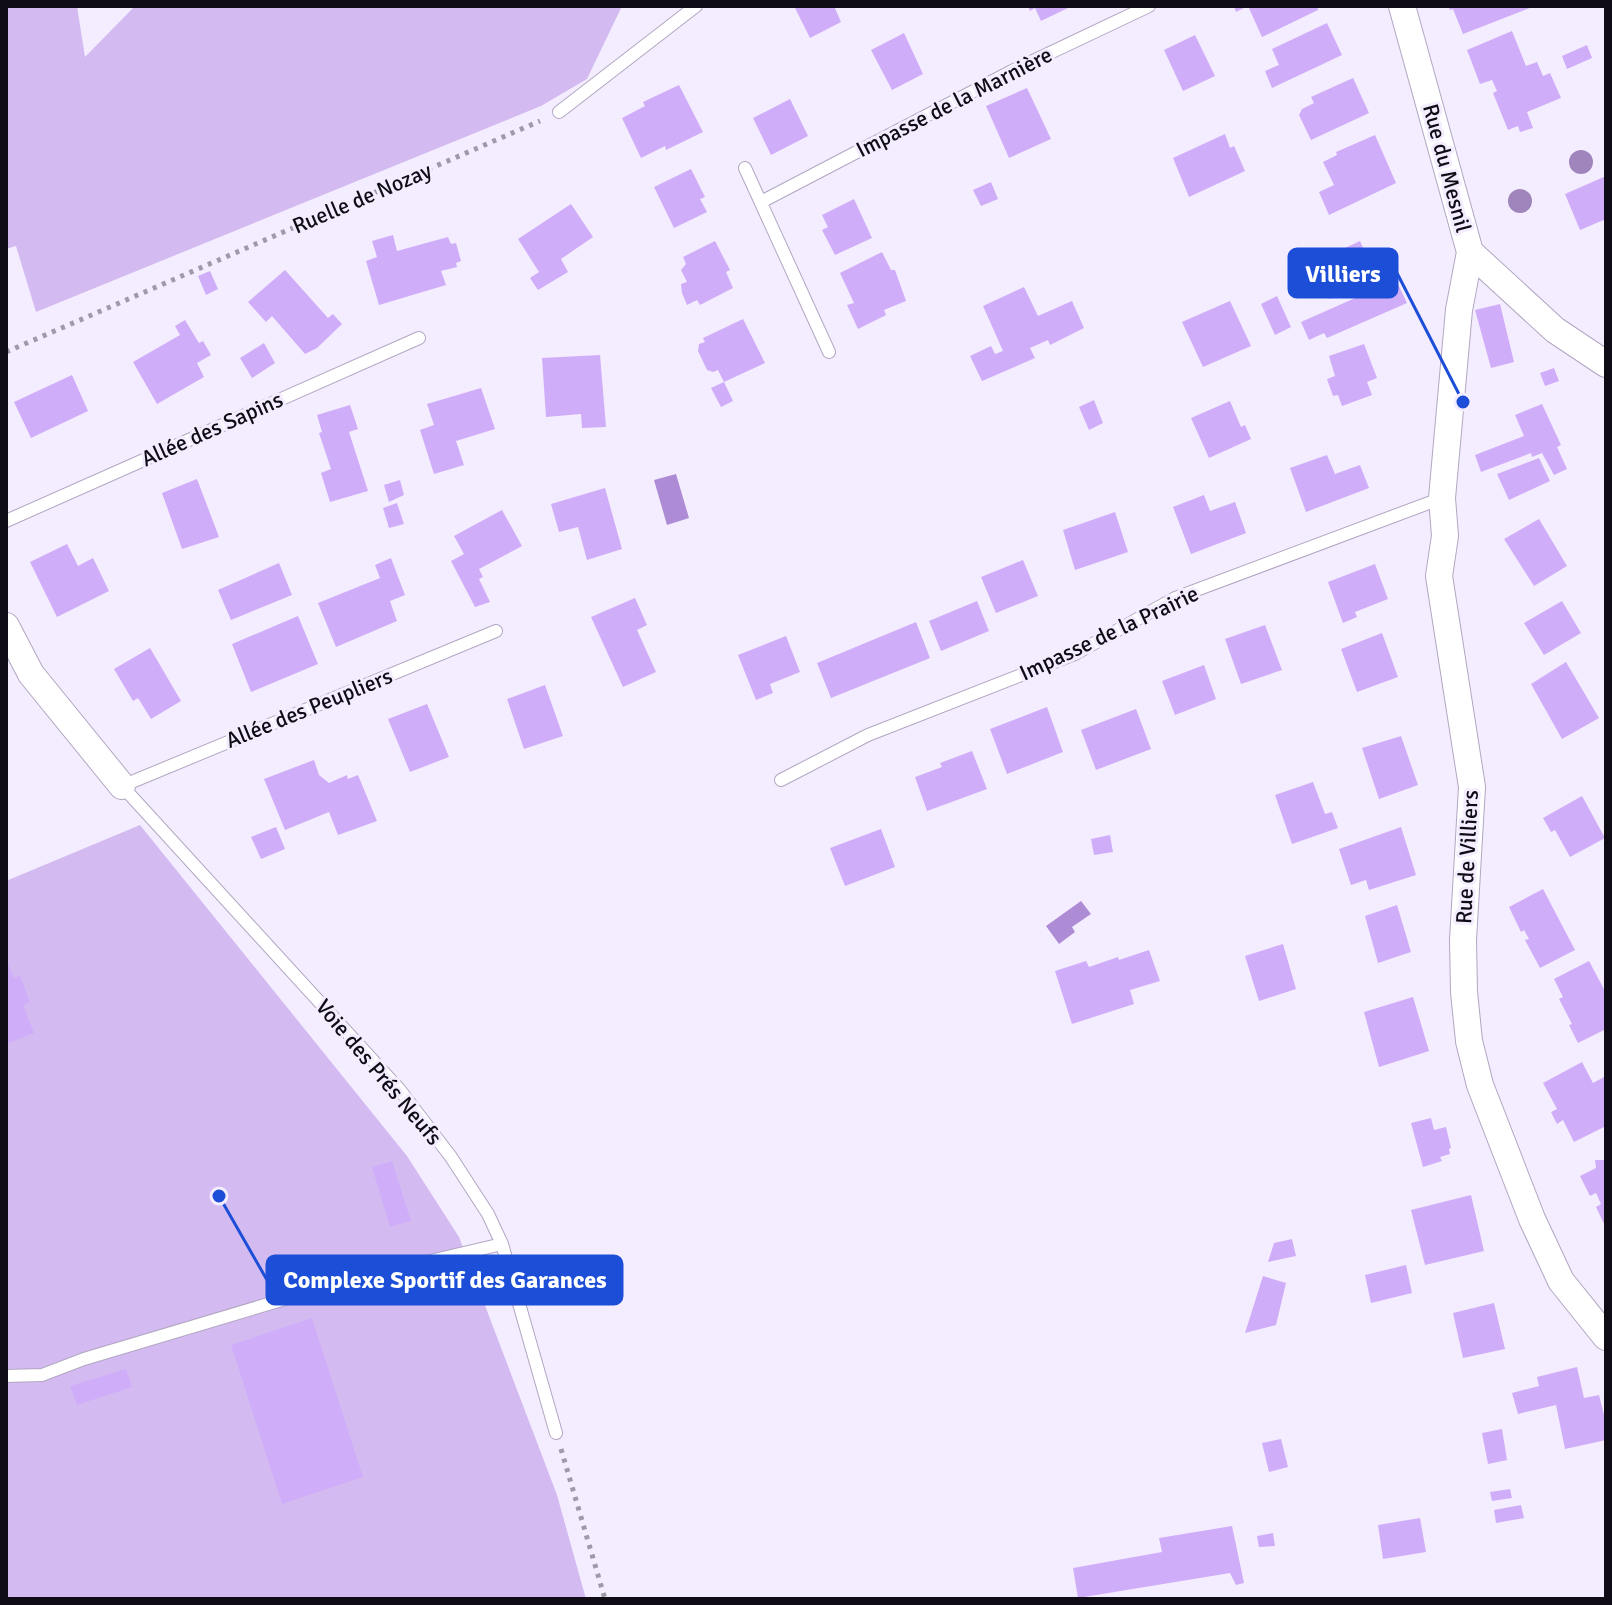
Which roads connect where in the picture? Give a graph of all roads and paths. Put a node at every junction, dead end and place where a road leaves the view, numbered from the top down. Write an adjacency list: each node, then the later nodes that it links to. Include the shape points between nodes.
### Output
1 (696, 6): 4 (lane)
2 (1149, 6): 6 (lane, Impasse de la Marnière)
3 (1402, 6): 7 (street, Rue du Mesnil)
4 (559, 112): 9 (path, Ruelle de Nozay)
5 (745, 168): 6 (lane)
6 (761, 202): 10 (lane)
7 (1470, 252): 11 (street, Rue du Mesnil, via 1555,330); 12 (street, Rue de Villiers, via 1459,310)
8 (419, 338): 13 (lane, Allée des Sapins)
9 (6, 352)
10 (829, 352)
11 (1606, 364)
12 (1442, 498): 16 (lane, Impasse de la Prairie, via 1175,598 1075,654 868,735); 19 (street, Rue de Villiers, via 1445,536 1439,576 1472,787 1463,940 1469,1041 1485,1099 1532,1219 1561,1281)
13 (6, 521)
14 (6, 626): 17 (street, Voie des Prés Neufs, via 31,674)
15 (496, 631): 17 (lane, Allée des Peupliers)
16 (781, 780)
17 (122, 786): 18 (lane, Voie des Prés Neufs, via 399,1089 451,1157)
18 (502, 1244): 20 (lane, via 342,1282 42,1375); 21 (lane, Voie des Prés Neufs)
19 (1606, 1337)
20 (6, 1376)
21 (556, 1433): 22 (path)
22 (605, 1599)

